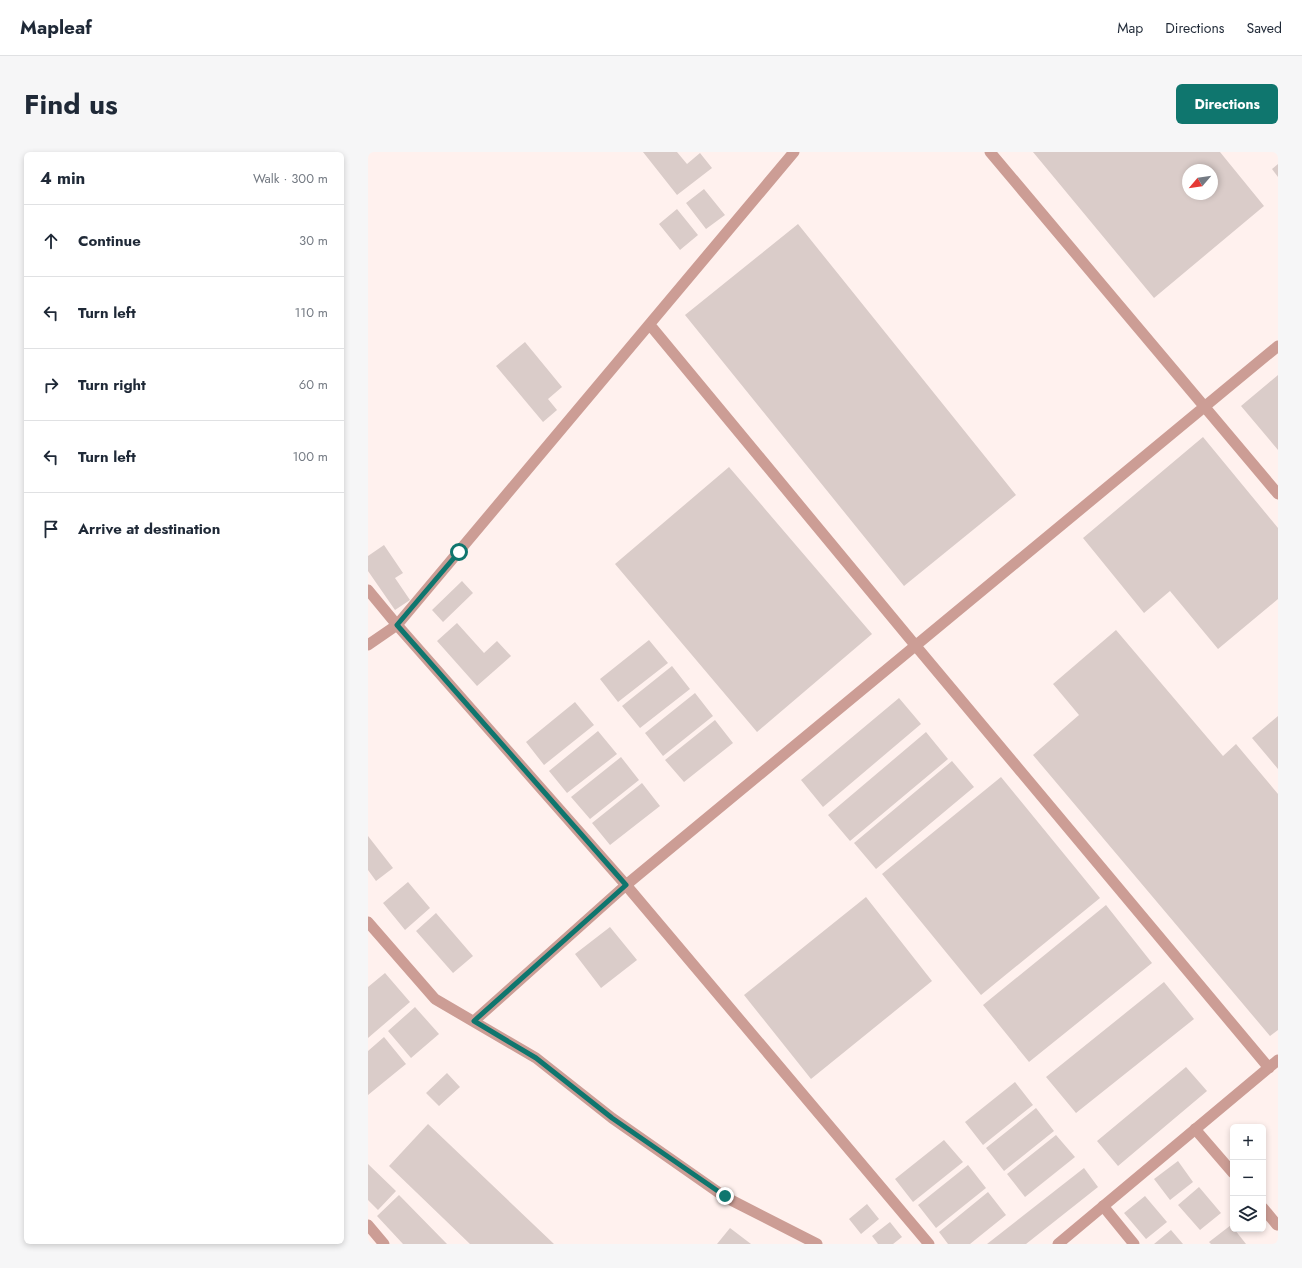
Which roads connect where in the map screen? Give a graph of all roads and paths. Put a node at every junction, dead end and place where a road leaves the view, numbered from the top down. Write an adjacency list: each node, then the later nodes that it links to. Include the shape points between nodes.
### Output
1 (794, 152): 3 (street)
2 (990, 152): 5 (street)
3 (650, 325): 8 (street); 10 (street)
4 (1278, 346): 5 (street)
5 (1205, 407): 6 (street); 10 (street)
6 (1278, 494)
7 (368, 590): 8 (street)
8 (397, 625): 9 (street); 11 (street)
9 (368, 645)
10 (914, 645): 11 (street); 15 (street)
11 (626, 885): 13 (street); 24 (street)
12 (368, 922): 13 (street, via 435,999)
13 (474, 1021): 23 (street, via 536,1058 612,1118 725,1196)
14 (1278, 1060): 15 (street)
15 (1269, 1068): 16 (street)
16 (1195, 1129): 17 (street); 18 (street)
17 (1230, 1170)
18 (1103, 1206): 25 (street); 26 (street)
19 (1266, 1212): 21 (street)
20 (368, 1225): 22 (street)
21 (1277, 1225)
22 (384, 1244)
23 (816, 1244)
24 (929, 1244)
25 (1058, 1244)
26 (1134, 1244)

